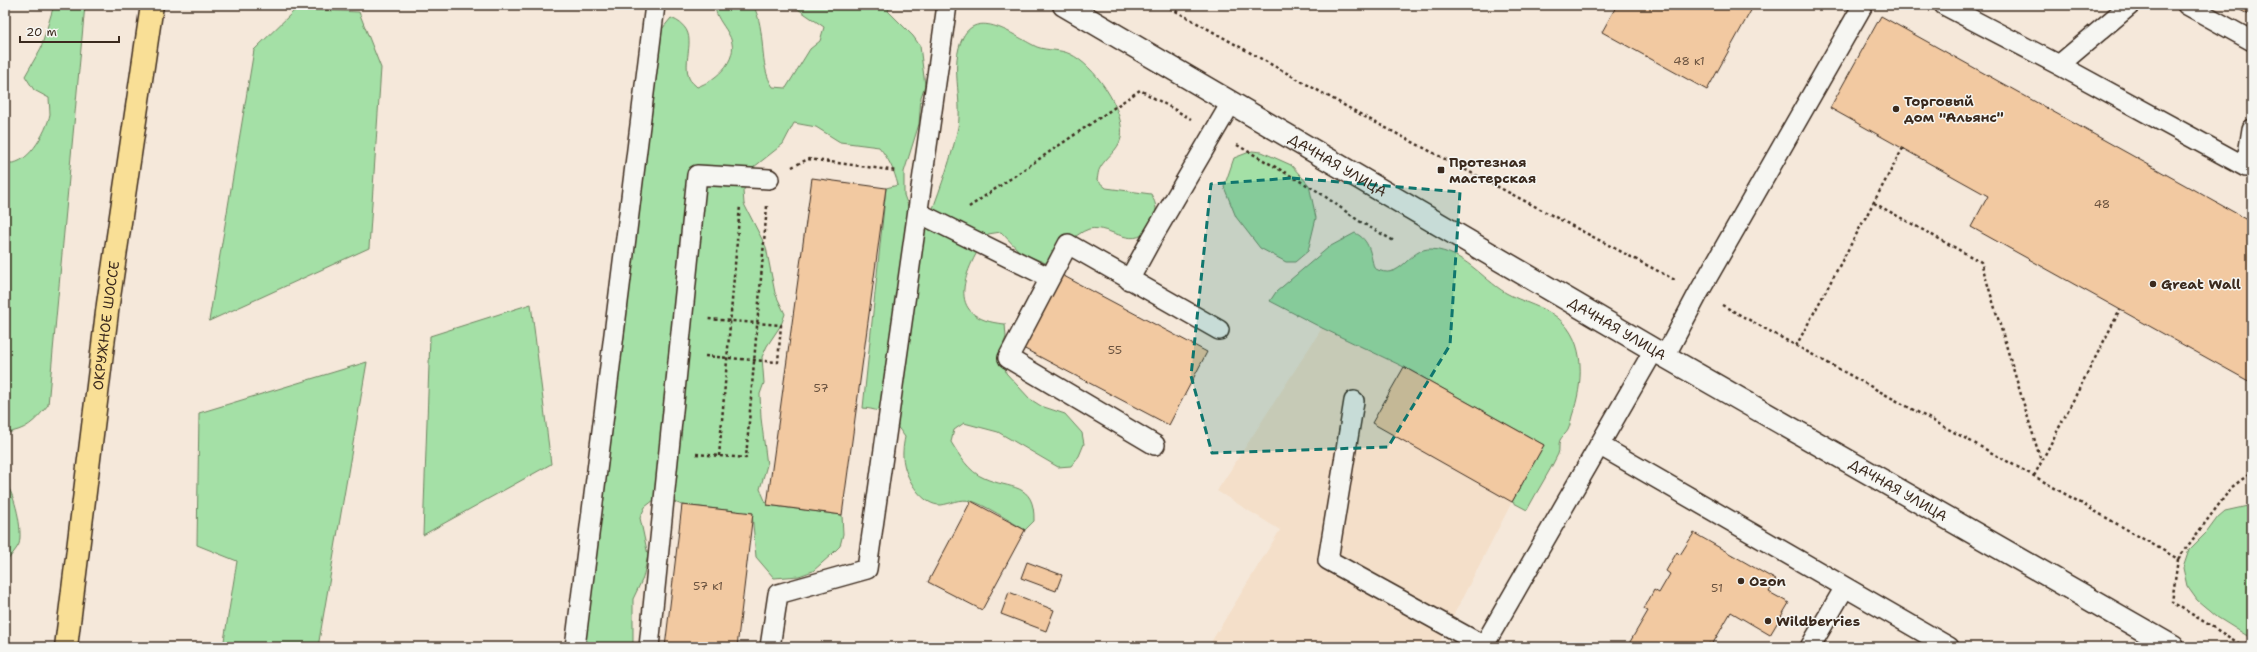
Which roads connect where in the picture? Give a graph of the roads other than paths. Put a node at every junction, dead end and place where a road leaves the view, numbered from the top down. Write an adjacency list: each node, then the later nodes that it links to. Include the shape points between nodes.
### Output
1 (152, 5): 24 (main road, ОКРУЖНОЕ ШОССЕ, via 108,304)
2 (655, 5): 25 (lane)
3 (947, 5): 14 (lane)
4 (1064, 5): 11 (street, ДАЧНАЯ УЛИЦА)
5 (1863, 5): 18 (lane, via 1699,292)
6 (1944, 5): 10 (lane)
7 (2130, 5): 10 (lane)
8 (2186, 5): 9 (lane)
9 (2252, 41)
10 (2059, 65): 12 (lane, via 2246,167)
11 (1231, 103): 16 (lane); 18 (street, ДАЧНАЯ УЛИЦА)
12 (2252, 129)
13 (769, 179): 26 (lane, via 697,175)
14 (919, 213): 15 (lane); 27 (lane, via 867,569 778,594)
15 (1050, 278): 16 (lane, via 1068,244); 20 (lane, via 1008,358)
16 (1129, 280): 17 (lane)
17 (1219, 330)
18 (1659, 353): 21 (lane); 30 (street, ДАЧНАЯ УЛИЦА)
19 (1354, 401): 23 (lane, via 1328,560)
20 (1155, 445)
21 (1599, 446): 22 (lane); 23 (lane)
22 (1845, 587): 28 (lane); 29 (lane)
23 (1484, 646)
24 (66, 647)
25 (575, 647)
26 (649, 647)
27 (770, 647)
28 (1810, 647)
29 (1949, 647)
30 (2173, 647)

